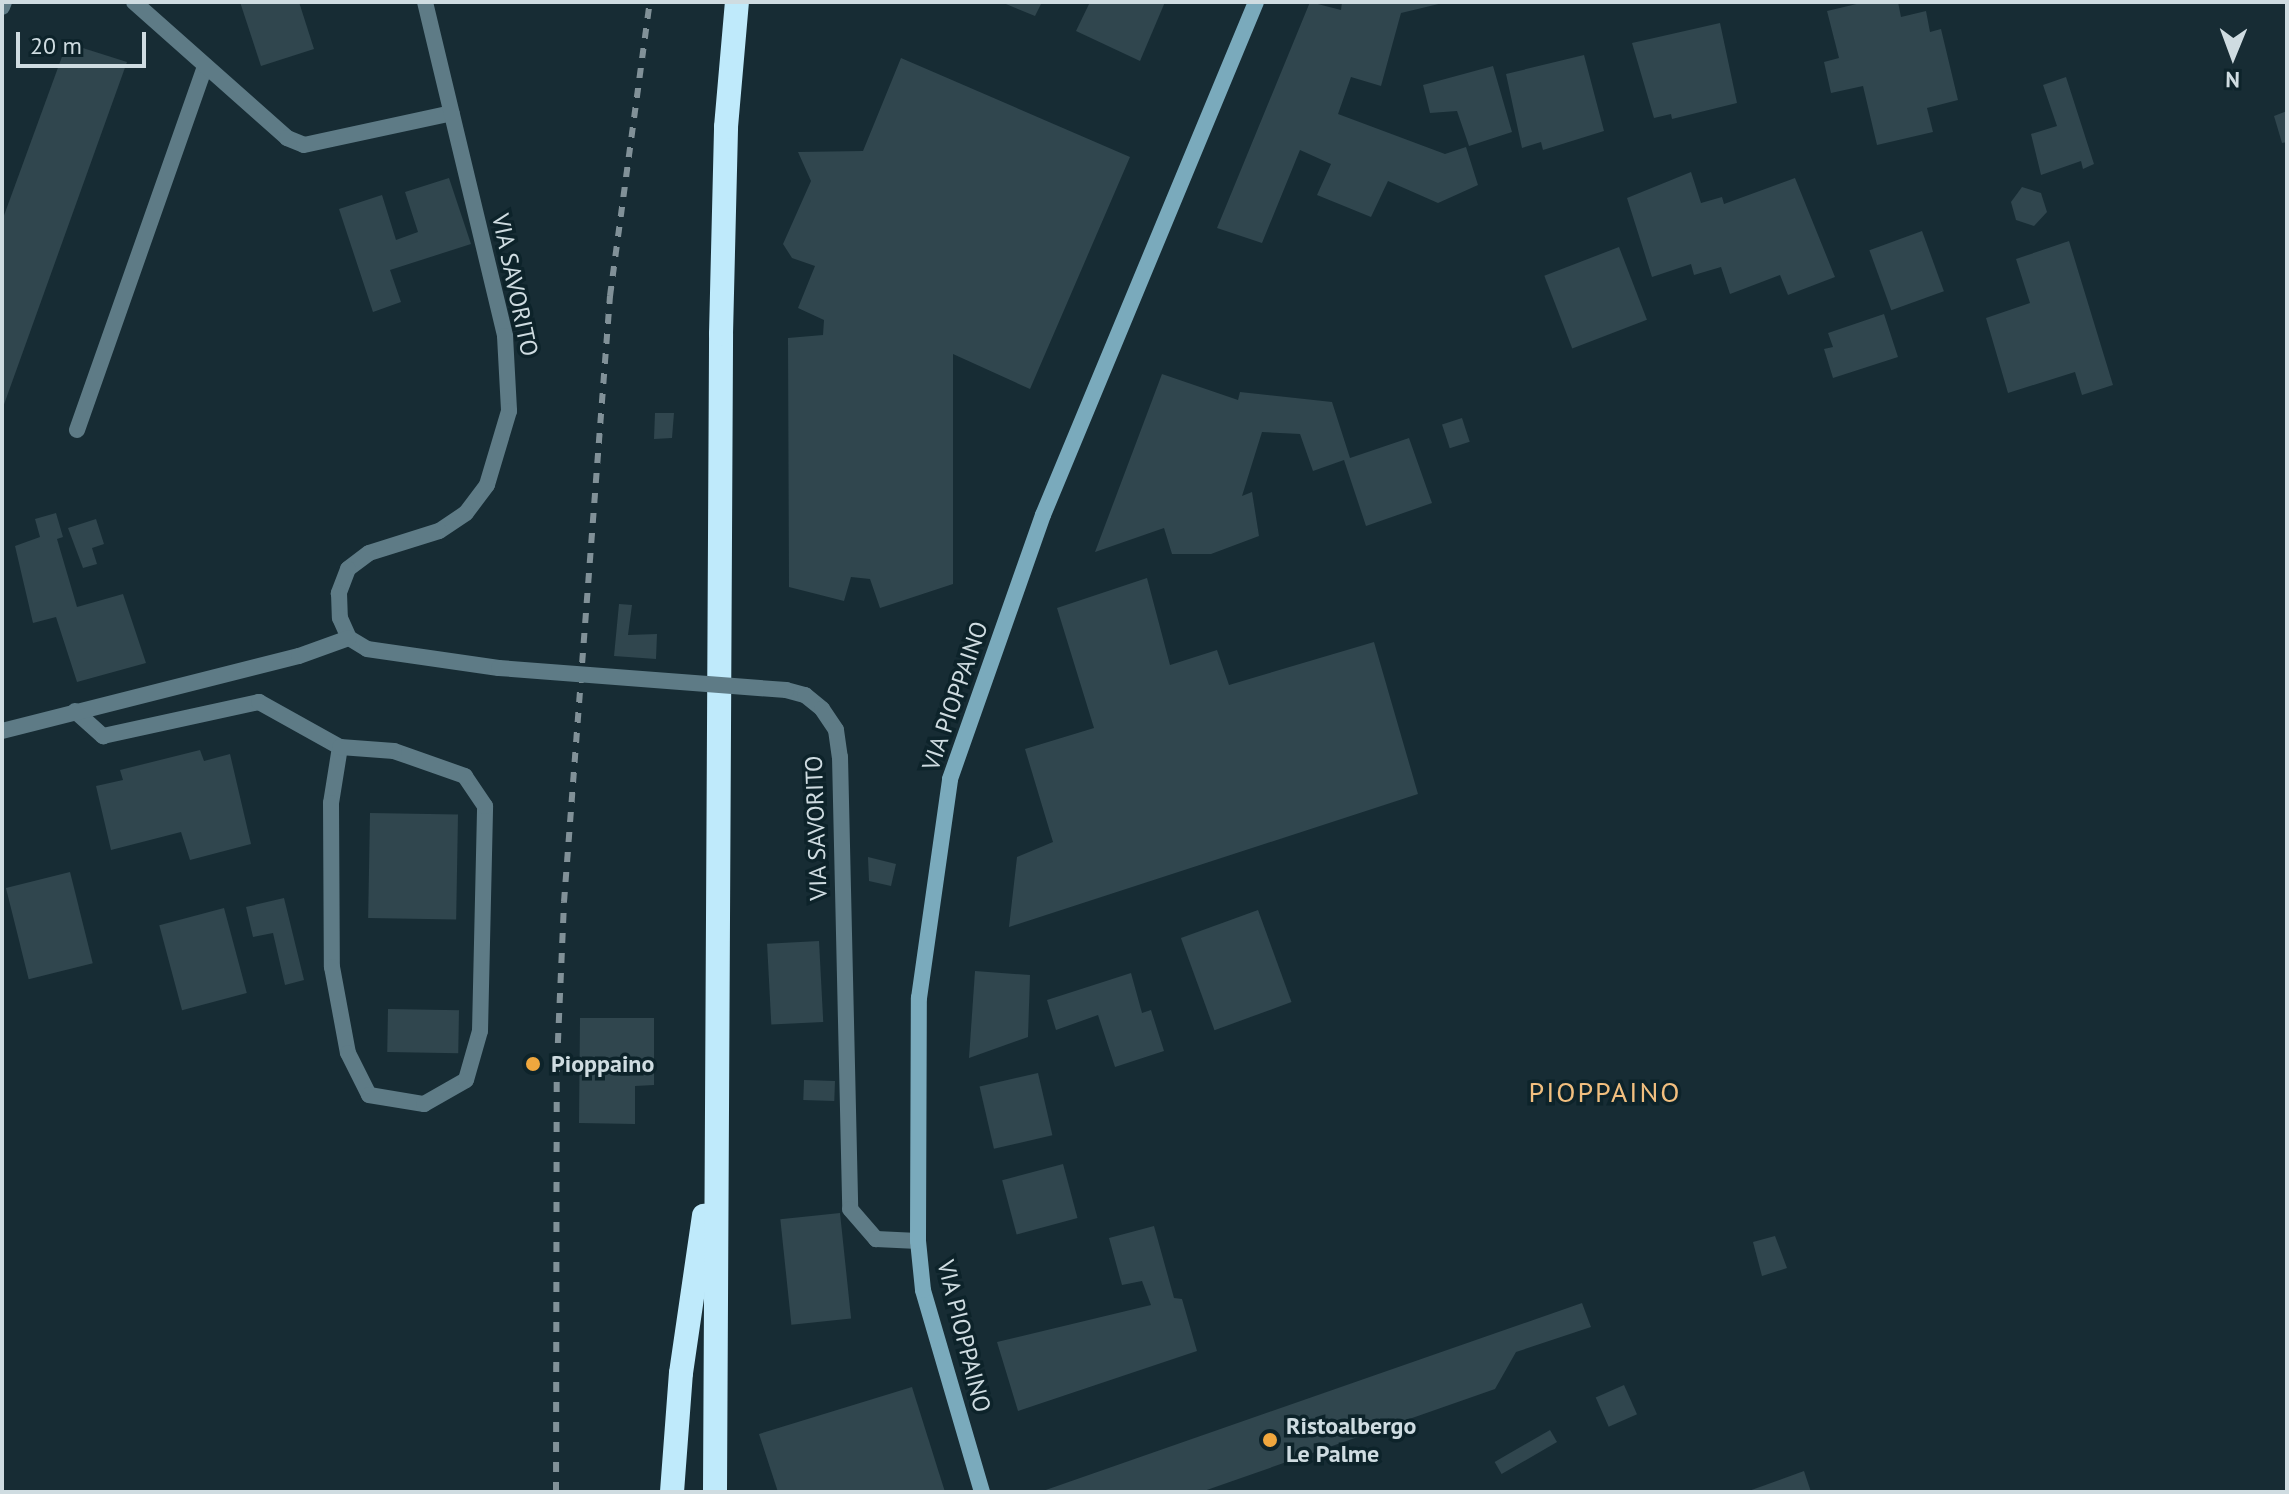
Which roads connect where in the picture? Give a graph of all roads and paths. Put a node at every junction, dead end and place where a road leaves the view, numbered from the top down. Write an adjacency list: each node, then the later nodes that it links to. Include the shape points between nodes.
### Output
1 (134, 2): 5 (street)
2 (425, 2): 6 (street, VIA SAVORITO)
3 (737, 2): 12 (highway, via 726,127 721,334)
4 (1256, 2): 13 (main road, VIA PIOPPAINO, via 1043,515 950,779 919,998)
5 (205, 66): 6 (street, via 287,138 304,145); 7 (street)
6 (452, 113): 8 (street, VIA SAVORITO, via 505,336 510,378 502,448 487,485 466,513 439,531 369,553 348,569 339,593 340,618)
7 (77, 430)
8 (349, 638): 9 (street, via 299,656); 13 (street, VIA SAVORITO, bridge, via 392,656 786,690 805,695 822,709 836,730 840,757 850,1209 876,1239)
9 (75, 711): 10 (street); 11 (street, via 103,736 259,702)
10 (2, 731)
11 (340, 747): 11 (street, via 331,803 332,967 348,1053 369,1095 424,1104 466,1080 480,1031 485,806 465,776 394,751)
12 (715, 1142): 14 (highway, via 681,1373); 15 (highway)
13 (918, 1241): 16 (main road, VIA PIOPPAINO, via 923,1290)
14 (672, 1492)
15 (715, 1492)
16 (982, 1492)

